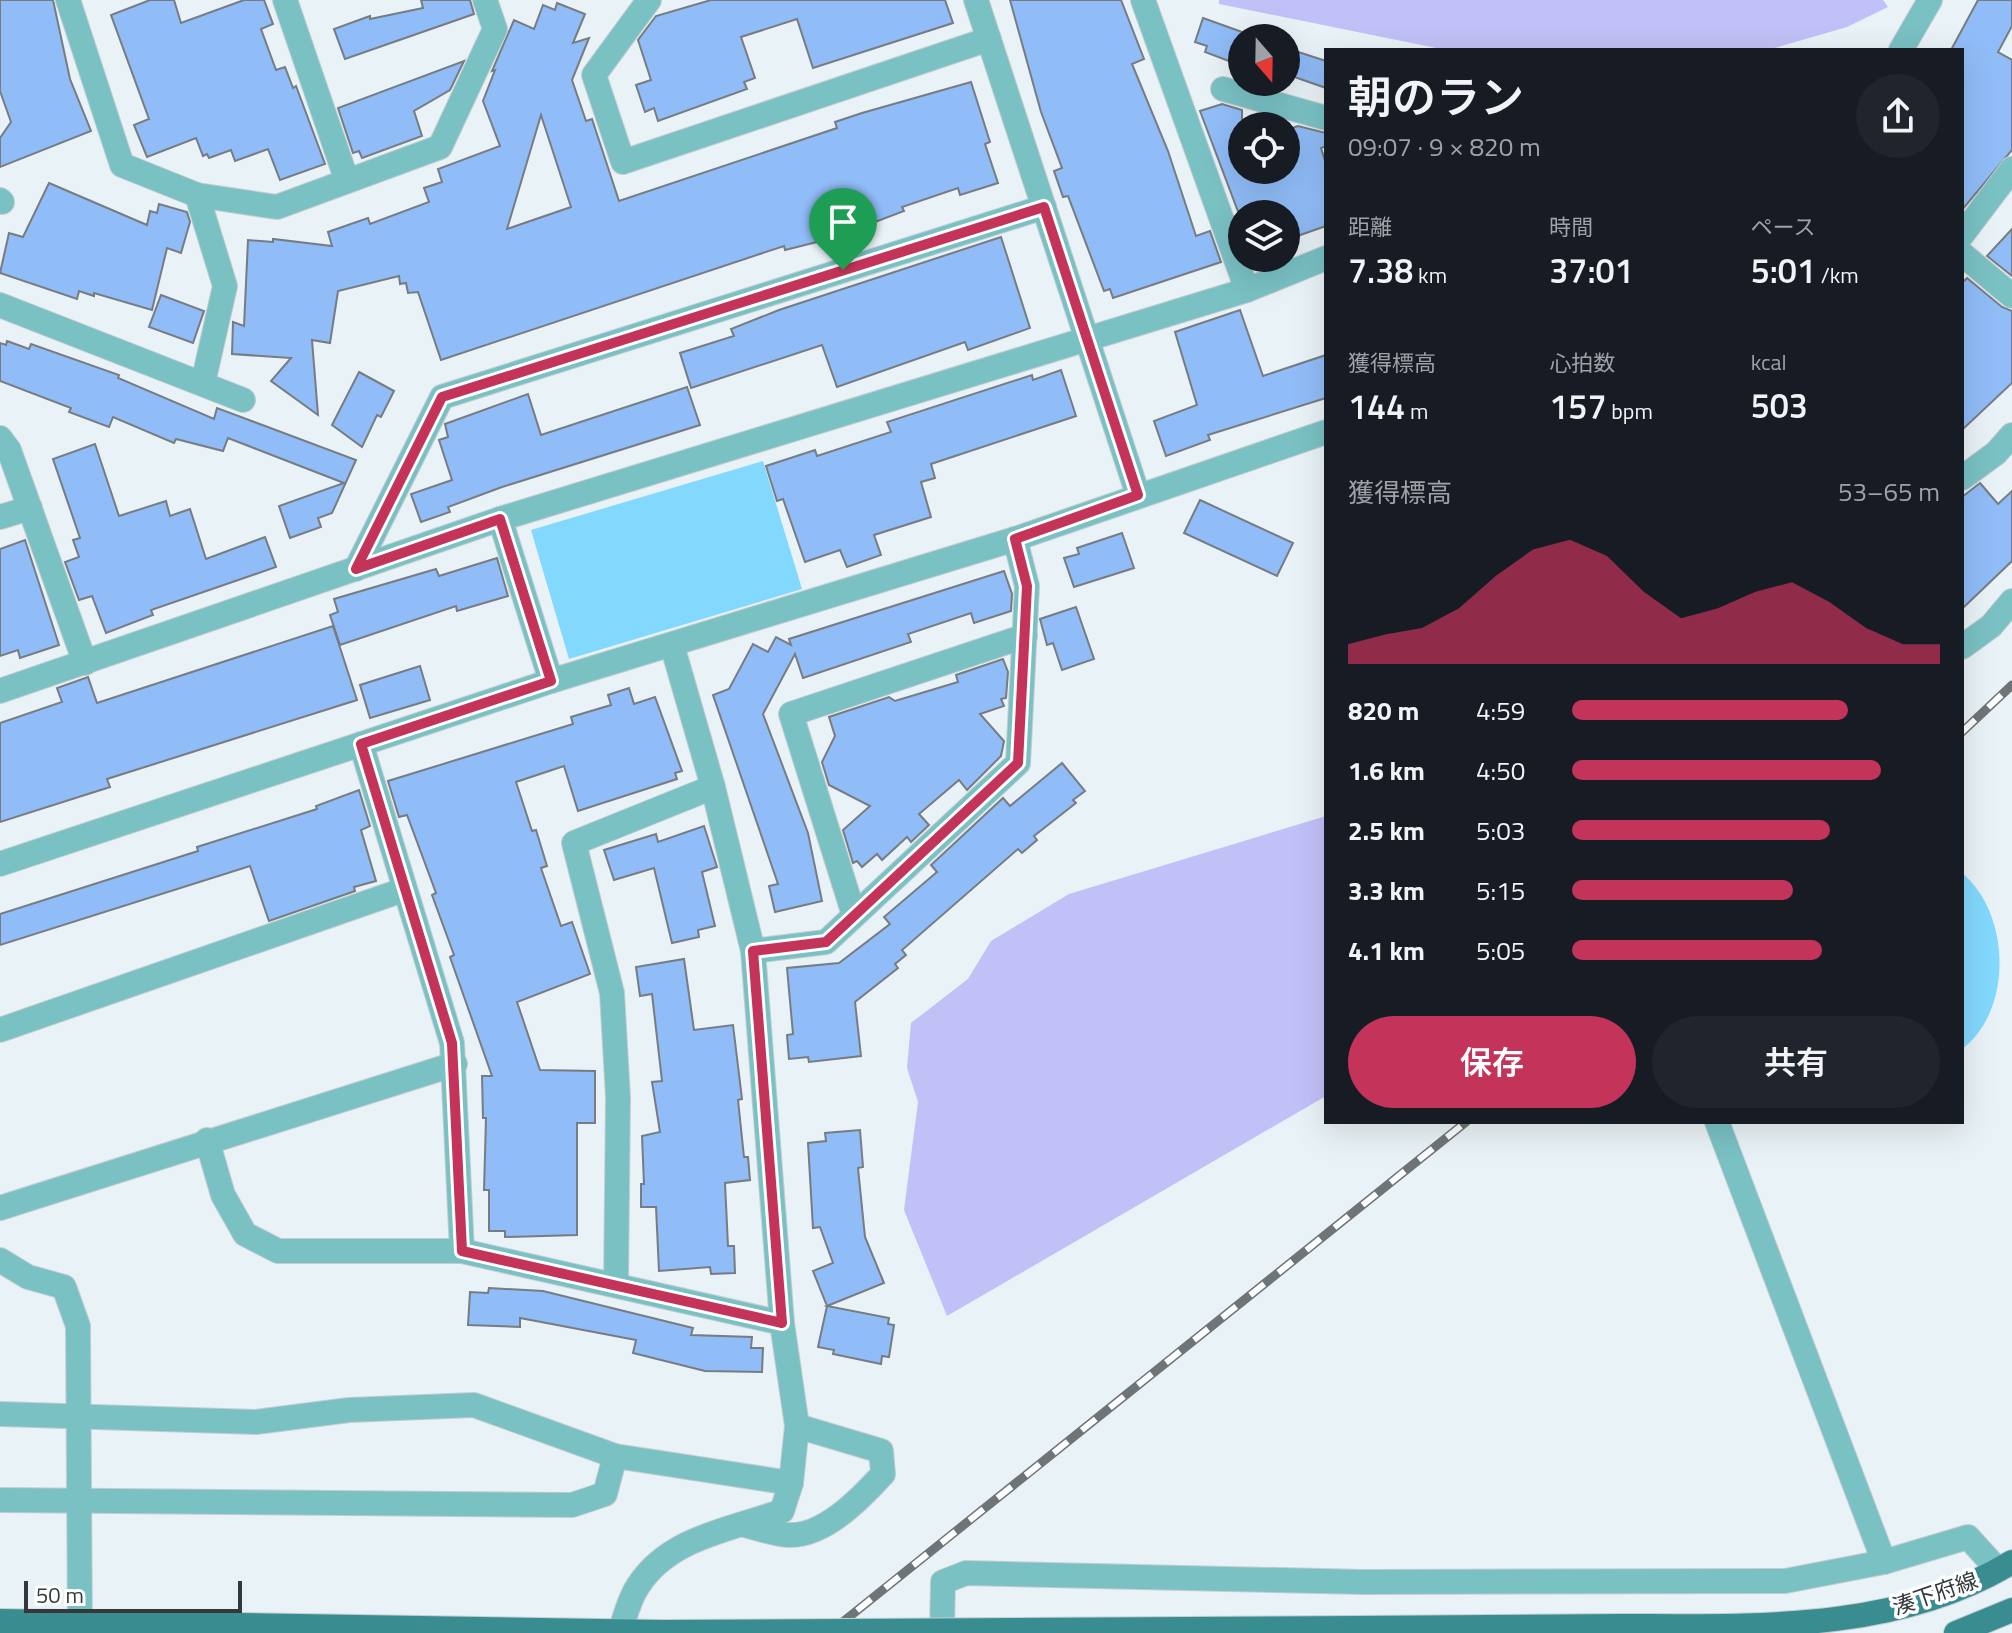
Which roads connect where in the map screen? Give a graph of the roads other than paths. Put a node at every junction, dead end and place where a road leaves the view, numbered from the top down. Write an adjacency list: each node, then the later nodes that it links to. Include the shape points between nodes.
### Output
1 (68, 0): 14 (street, via 122,165)
2 (285, 0): 13 (street)
3 (485, 0): 13 (street, via 495,29 440,147)
4 (649, 0): 8 (street, via 594,75 623,162)
5 (976, 0): 8 (street)
6 (1143, 0): 19 (street)
7 (1930, 0): 9 (street)
8 (989, 39): 15 (street)
9 (1902, 48)
10 (1223, 89): 11 (street)
11 (1324, 117)
12 (2012, 169): 16 (street)
13 (347, 181): 14 (street, via 277,207)
14 (197, 195): 23 (street, via 225,286)
15 (1044, 207): 22 (street); 34 (street, via 442,397)
16 (1964, 232)
17 (1964, 256): 20 (street)
18 (1324, 259): 19 (street)
19 (1247, 290): 22 (street)
20 (2012, 296)
21 (0, 305): 23 (street)
22 (1087, 339): 29 (street); 32 (street)
23 (203, 383): 24 (street)
24 (243, 400)
25 (1324, 433): 29 (street)
26 (0, 438): 30 (street)
27 (2007, 452): 28 (street)
28 (1964, 477)
29 (1138, 495): 33 (street)
30 (30, 508): 31 (street); 39 (street)
31 (0, 517)
32 (500, 519): 34 (street); 40 (street)
33 (1015, 539): 36 (street, via 1027,586); 37 (street)
34 (356, 569): 39 (street)
35 (2012, 601): 38 (street, via 1991,626)
36 (1025, 636): 46 (street, via 1018,763); 46 (street, via 791,714)
37 (672, 645): 40 (street); 43 (street)
38 (1964, 646)
39 (85, 663): 41 (street)
40 (551, 681): 42 (street)
41 (0, 691)
42 (361, 744): 44 (street); 45 (street)
43 (713, 787): 47 (street); 55 (street, via 574,843 612,993 618,1097)
44 (0, 864)
45 (403, 890): 48 (street); 49 (street)
46 (854, 915): 47 (street, via 826,942)
47 (753, 951): 56 (street)
48 (0, 1030)
49 (455, 1064): 51 (street); 53 (street)
50 (1718, 1124): 65 (street)
51 (207, 1140): 52 (street); 53 (street, via 223,1195 245,1234 278,1251)
52 (0, 1208)
53 (462, 1251): 55 (street)
54 (0, 1260): 58 (street, via 28,1277 64,1287 78,1326)
55 (616, 1284): 56 (street)
56 (782, 1323): 59 (street)
57 (0, 1414): 58 (street)
58 (79, 1415): 60 (street, via 256,1422 349,1410 474,1405); 63 (street)
59 (797, 1426): 61 (street); 64 (street, via 881,1451 883,1474 861,1498 821,1526 790,1535)
60 (615, 1456): 61 (street); 63 (street, via 605,1494 572,1505)
61 (791, 1483): 64 (street, via 782,1511)
62 (0, 1500): 63 (street)
63 (80, 1500): 70 (street)
64 (744, 1525): 71 (street, via 684,1543 655,1563 636,1588)
65 (1884, 1562): 66 (street, via 1968,1537); 73 (street, via 1785,1581 1364,1582 966,1573 943,1582)
66 (2005, 1566): 67 (main road); 72 (main road, 湊下府線, bridge, via 1927,1599 1858,1617 1784,1624)
67 (2012, 1597)
68 (2012, 1610): 74 (main road, 湊下府線)
69 (0, 1621): 70 (main road, 湊下府線)
70 (81, 1627): 71 (main road, 湊下府線)
71 (620, 1632): 72 (main road, 湊下府線)
72 (662, 1632)
73 (942, 1633)
74 (1956, 1633)

